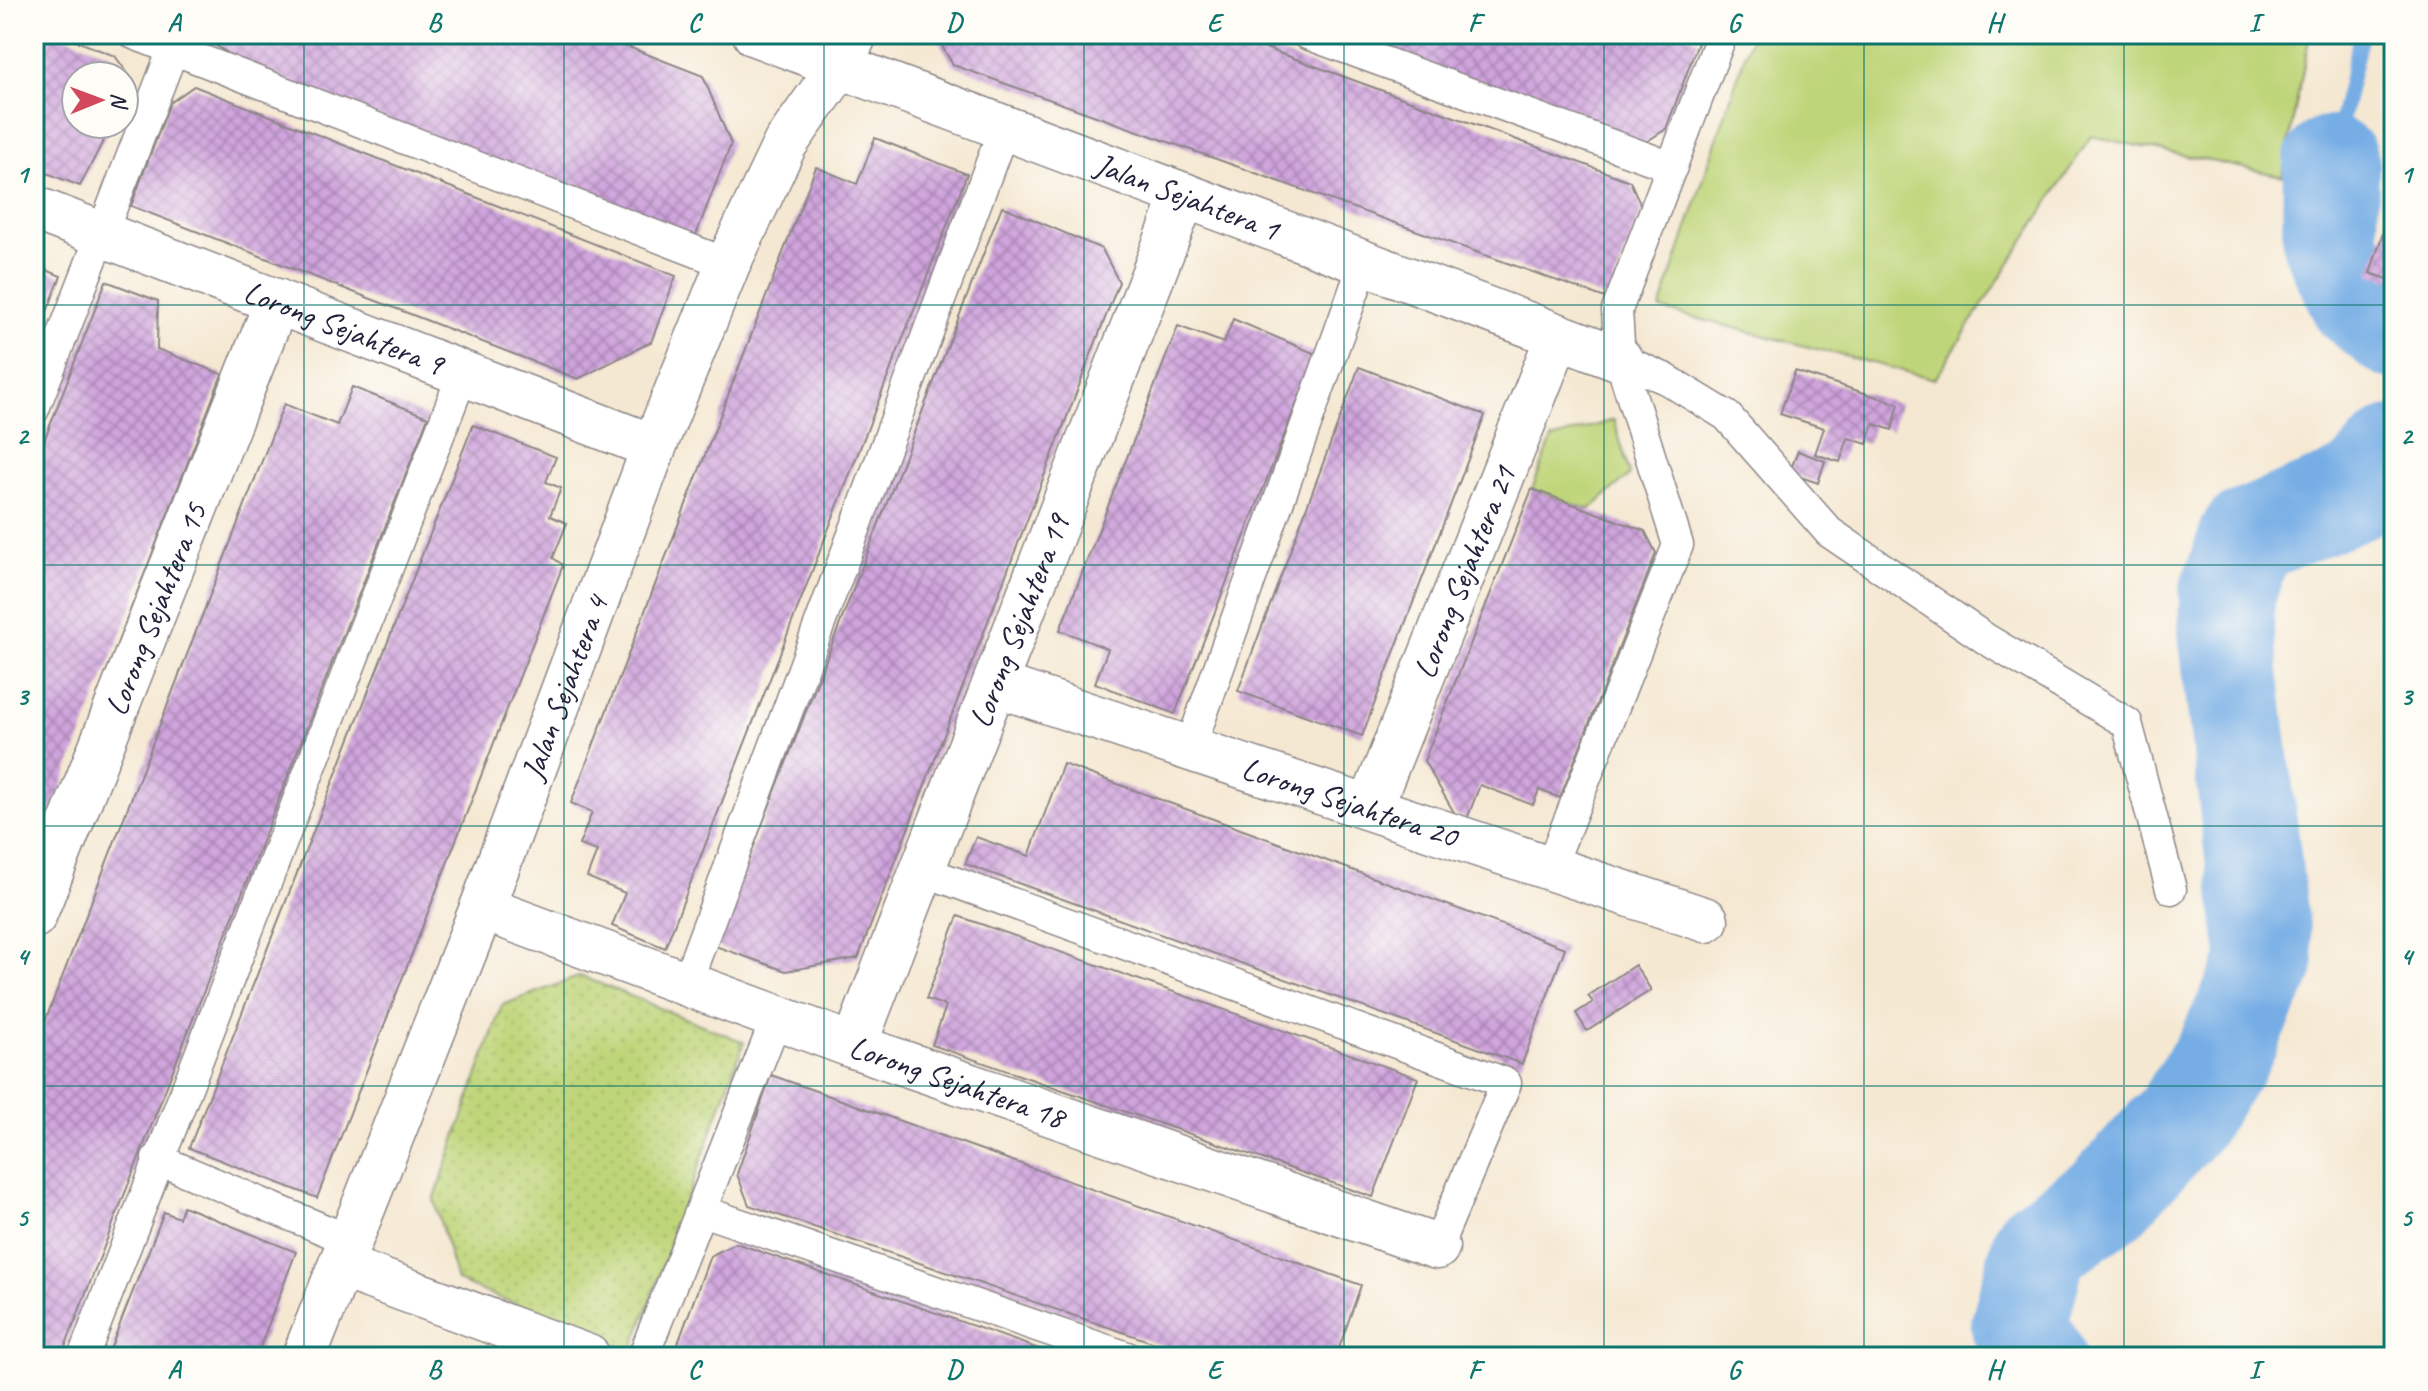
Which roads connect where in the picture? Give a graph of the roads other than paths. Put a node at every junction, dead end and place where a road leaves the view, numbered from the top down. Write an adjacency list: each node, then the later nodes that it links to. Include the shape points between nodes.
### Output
1 (134, 34): 5 (lane)
2 (755, 34): 6 (street, Jalan Sejahtera 1)
3 (1307, 34): 8 (lane)
4 (1722, 34): 8 (lane)
5 (176, 42): 11 (lane); 13 (lane)
6 (848, 50): 7 (street, Jalan Sejahtera 1); 13 (street, Jalan Sejahtera 4, via 785,144)
7 (1004, 128): 9 (street, Jalan Sejahtera 1); 29 (lane)
8 (1672, 167): 16 (lane, via 1617,310)
9 (1184, 195): 12 (street, Jalan Sejahtera 1); 20 (street, Lorong Sejahtera 19)
10 (34, 208): 11 (street, Lorong Sejahtera 9)
11 (101, 234): 14 (street, Lorong Sejahtera 9); 18 (lane)
12 (1364, 263): 15 (street, Jalan Sejahtera 1); 21 (lane)
13 (728, 264): 19 (street, Jalan Sejahtera 4)
14 (277, 301): 17 (street, Lorong Sejahtera 9); 27 (street, Lorong Sejahtera 15)
15 (1558, 336): 16 (street, Jalan Sejahtera 1); 22 (street, Lorong Sejahtera 21)
16 (1620, 359): 23 (lane, via 1678,545); 25 (lane, via 1727,416 1829,532 1986,639 2127,723)
17 (463, 373): 19 (street, Lorong Sejahtera 9); 32 (lane)
18 (34, 409)
19 (654, 447): 26 (street, Jalan Sejahtera 4)
20 (995, 684): 21 (street, Lorong Sejahtera 20); 24 (street, Lorong Sejahtera 19)
21 (1190, 748): 22 (street, Lorong Sejahtera 20)
22 (1370, 808): 23 (street, Lorong Sejahtera 20)
23 (1550, 868): 28 (street, Lorong Sejahtera 20)
24 (921, 870): 31 (street, Lorong Sejahtera 19); 34 (lane, via 1506,1083)
25 (2171, 889)
26 (482, 908): 29 (street, Lorong Sejahtera 18); 35 (street, Jalan Sejahtera 4)
27 (34, 916)
28 (1706, 920)
29 (686, 984): 30 (street, Lorong Sejahtera 18)
30 (777, 1017): 31 (street, Lorong Sejahtera 18); 33 (lane)
31 (854, 1046): 34 (street, Lorong Sejahtera 18)
32 (157, 1159): 35 (lane); 36 (lane)
33 (702, 1211): 39 (lane); 40 (lane)
34 (1437, 1247)
35 (346, 1253): 37 (street, Jalan Sejahtera 4); 38 (street)
36 (83, 1357)
37 (304, 1357)
38 (588, 1357)
39 (643, 1357)
40 (1127, 1357)

